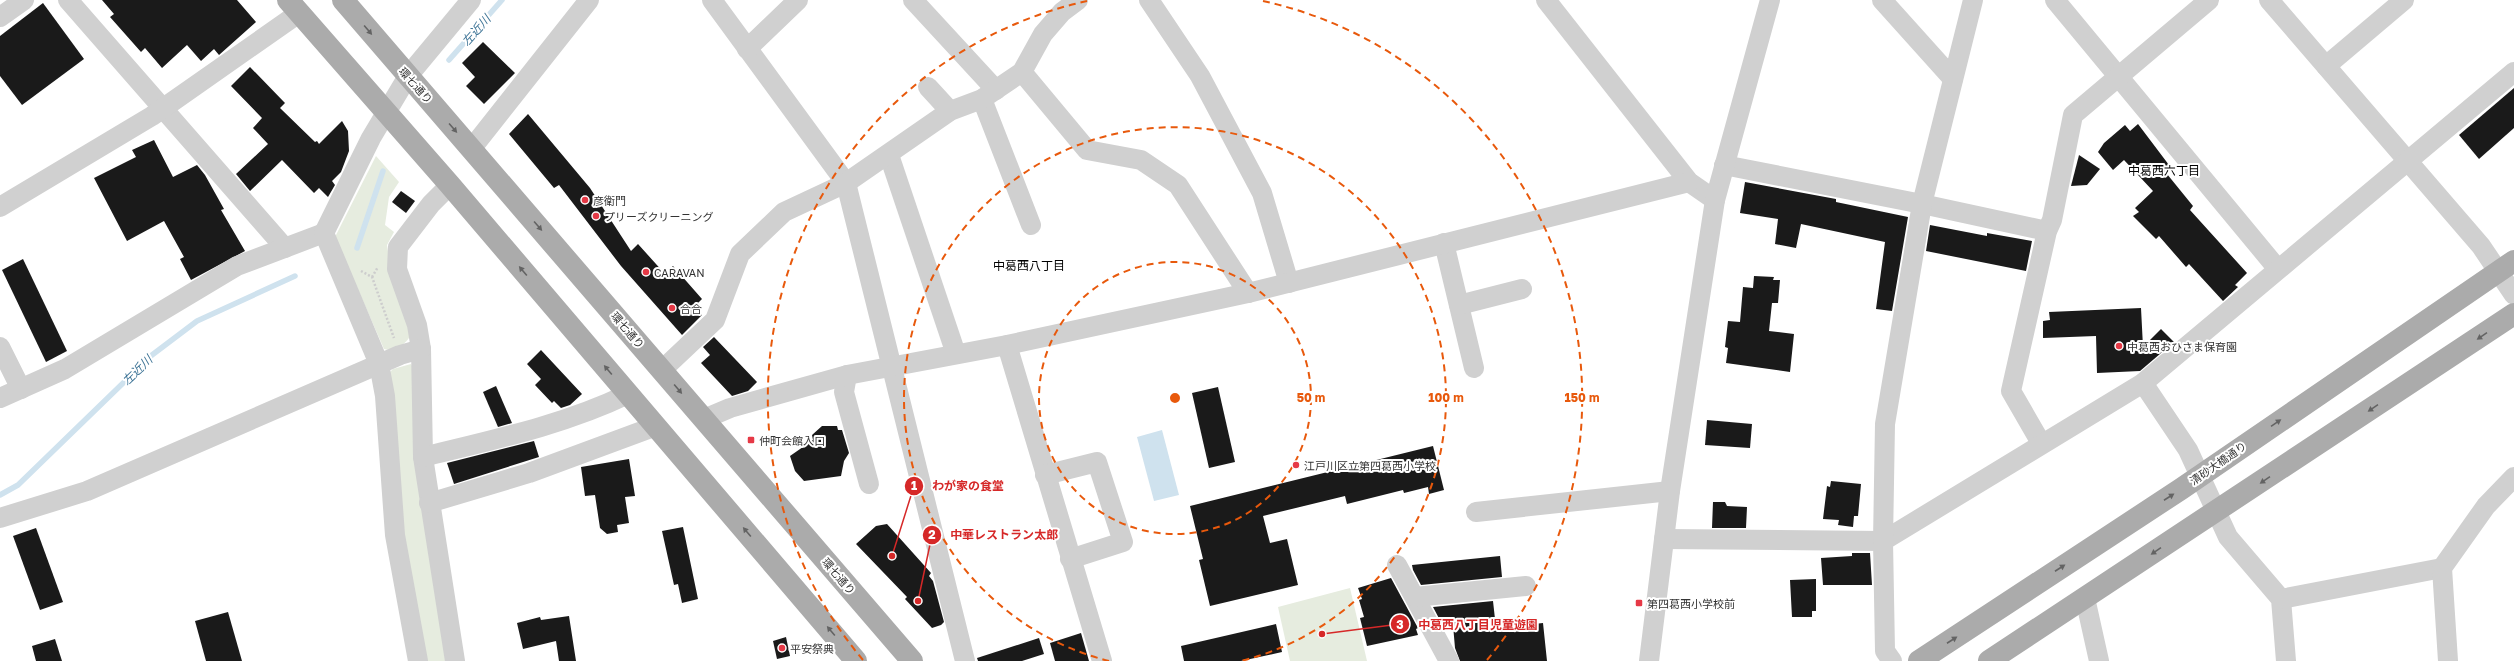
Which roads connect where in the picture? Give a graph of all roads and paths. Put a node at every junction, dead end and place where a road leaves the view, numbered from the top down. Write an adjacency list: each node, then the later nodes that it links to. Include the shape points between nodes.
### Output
1 (24, 0): 20 (street)
2 (68, 0): 30 (street)
3 (343, 0): 25 (main road, 環七通り, one-way to 25)
4 (471, 0): 25 (street)
5 (589, 0): 33 (street)
6 (712, 0): 21 (street)
7 (798, 0): 21 (street)
8 (913, 0): 29 (street)
9 (1078, 0): 23 (street, via 1062,12 1043,34)
10 (1149, 0): 50 (street, via 1200,76 1262,194)
11 (1546, 0): 37 (street)
12 (1770, 0): 36 (street)
13 (1882, 0): 27 (street)
14 (1973, 0): 27 (street)
15 (2055, 0): 26 (street)
16 (2209, 0): 26 (street)
17 (2269, 0): 22 (street)
18 (2404, 0): 22 (street)
19 (293, 6): 30 (street); 31 (main road)
20 (0, 17)
21 (747, 49): 38 (street)
22 (2326, 66): 35 (street)
23 (1022, 72): 29 (street); 52 (street, via 1087,150 1141,160 1178,185)
24 (2514, 72): 35 (street)
25 (408, 76): 31 (street); 33 (main road, 環七通り, one-way to 33)
26 (2118, 77): 44 (street, via 2073,115 2052,220); 49 (street)
27 (1953, 79): 41 (street)
28 (928, 87): 32 (street)
29 (989, 95): 32 (street); 43 (street)
30 (164, 108): 42 (street); 47 (street)
31 (386, 111): 39 (main road); 45 (street)
32 (950, 111): 34 (street)
33 (472, 148): 63 (main road, 環七通り, one-way to 63)
34 (888, 155): 38 (street); 59 (street)
35 (2409, 161): 48 (street, via 2481,246); 49 (street)
36 (1724, 166): 40 (street); 41 (street)
37 (1689, 182): 40 (street); 46 (street)
38 (846, 183): 61 (street); 63 (street, via 784,212 740,254 715,320)
39 (450, 185): 58 (street, via 431,204 398,247 397,269 417,325); 67 (main road, one-way to 39)
40 (1715, 200): 77 (street)
41 (1922, 204): 44 (street); 83 (street, via 1885,424)
42 (0, 206)
43 (1031, 225)
44 (2047, 231): 71 (street, via 2011,391)
45 (324, 233): 47 (street); 60 (street)
46 (1444, 243): 50 (street); 54 (street)
47 (285, 248): 66 (street, via 237,266 108,345 65,369)
48 (2506, 267): 53 (street); 74 (main road, 清砂大橋通り, one-way to 48)
49 (2277, 268): 65 (street)
50 (1289, 283): 52 (street)
51 (1522, 289): 54 (street)
52 (1248, 293): 56 (street)
53 (2514, 295)
54 (1459, 304): 62 (street)
55 (2514, 314): 79 (main road, one-way to 79)
56 (1007, 345): 59 (street); 73 (street)
57 (0, 347): 66 (street)
58 (421, 350): 60 (street); 72 (street)
59 (956, 354): 61 (street)
60 (379, 364): 81 (street, via 87,491); 92 (street, via 395,535)
61 (892, 367): 64 (street); 96 (street)
62 (1474, 368)
63 (662, 370): 69 (main road, 環七通り, one-way to 69)
64 (847, 375): 69 (street, via 730,408); 76 (street, via 844,392)
65 (2143, 383): 71 (street); 74 (street, via 2188,450)
66 (21, 389): 68 (street)
67 (628, 394): 70 (main road); 72 (street, via 604,406 504,437)
68 (0, 398)
69 (704, 420): 95 (main road, 環七通り)
70 (656, 426): 78 (street, via 529,473); 94 (main road, one-way to 70)
71 (2041, 443): 83 (street)
72 (423, 457): 78 (street)
73 (1045, 475): 84 (street); 84 (street, via 1097,462 1123,542)
74 (2200, 475): 79 (street); 101 (main road, 清砂大橋通り, one-way to 74)
75 (2514, 477): 86 (street, via 2486,506)
76 (870, 484)
77 (1670, 491): 80 (street); 82 (street)
78 (429, 503): 93 (street)
79 (2216, 511): 89 (main road, one-way to 89); 90 (street, via 2228,537)
80 (1476, 512)
81 (0, 518)
82 (1664, 539): 83 (street); 99 (street)
83 (1883, 541): 100 (street, via 1885,651)
84 (1070, 559): 97 (street)
85 (1397, 565): 88 (street)
86 (2442, 568): 90 (street); 104 (street)
87 (1526, 586): 88 (street)
88 (1415, 597): 98 (street)
89 (2085, 598): 91 (main road); 102 (street)
90 (2281, 599): 103 (street)
91 (1994, 659)
92 (418, 661)
93 (455, 661)
94 (856, 661)
95 (912, 661)
96 (964, 661)
97 (1102, 661)
98 (1450, 661)
99 (1649, 661)
100 (1892, 661)
101 (1919, 661)
102 (2099, 661)
103 (2286, 661)
104 (2448, 661)

